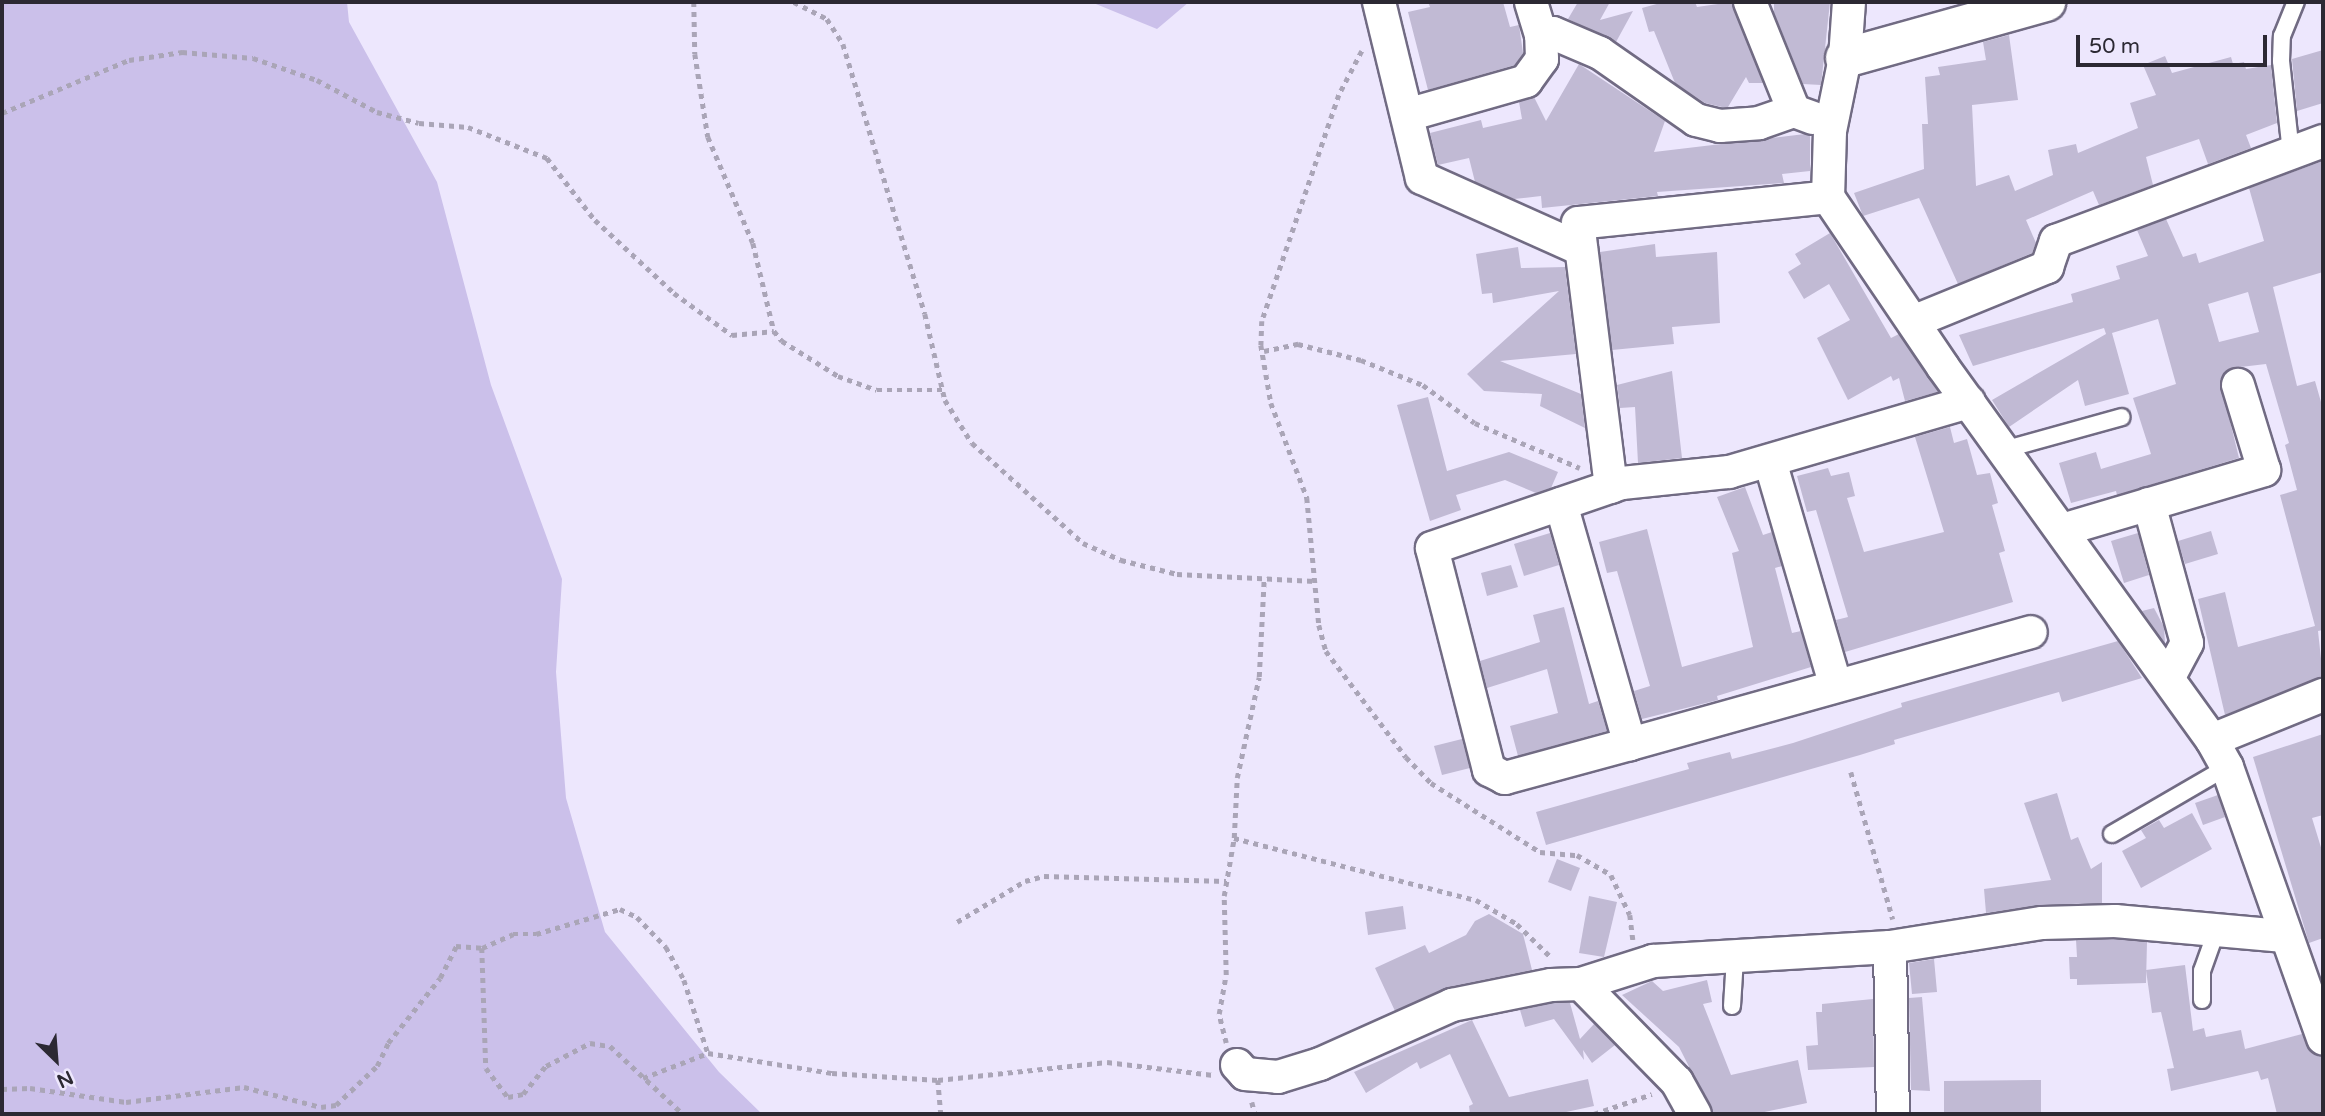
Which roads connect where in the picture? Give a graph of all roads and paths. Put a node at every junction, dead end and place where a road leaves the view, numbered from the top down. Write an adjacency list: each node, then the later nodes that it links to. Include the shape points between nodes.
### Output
1 (695, 2): 20 (path, via 695,54 708,137 753,243)
2 (794, 2): 23 (path, via 827,19 843,44 925,314)
3 (1531, 2): 9 (street)
4 (1750, 2): 11 (street)
5 (1849, 2): 10 (street)
6 (2046, 2): 10 (street)
7 (2296, 2): 16 (lane, via 2283,36 2281,61)
8 (1380, 7): 13 (street); 21 (path, via 1339,95 1289,236 1262,321)
9 (1541, 35): 11 (street, via 1553,33 1600,53 1696,120 1733,125); 13 (street, via 1542,59 1526,81)
10 (1845, 58): 14 (street)
11 (1794, 111): 14 (street)
12 (2, 113): 20 (path, via 129,60 182,52 253,58 317,80 377,112 419,123 468,127 547,158 596,220 674,293 732,335)
13 (1407, 115): 18 (street, via 1422,178)
14 (1832, 124): 17 (street)
15 (2323, 141): 16 (street)
16 (2291, 153): 19 (street, via 2056,242 2047,267)
17 (1828, 197): 18 (street, via 1578,223); 19 (street)
18 (1581, 249): 28 (street)
19 (1915, 321): 24 (street)
20 (774, 331): 23 (path, via 782,341 838,376 877,390)
21 (1264, 351): 28 (path, via 1298,344 1361,360 1423,386 1475,423); 33 (path, via 1271,403 1307,498)
22 (2238, 385): 30 (street, via 2264,470)
23 (942, 390): 32 (path, via 972,443 1083,543 1121,560 1177,574)
24 (1969, 402): 26 (street); 27 (street)
25 (2122, 417): 26 (lane)
26 (2003, 450): 31 (street)
27 (1770, 461): 28 (street, via 1729,472); 36 (street)
28 (1610, 480): 29 (street)
29 (1561, 504): 39 (street); 39 (street, via 1432,548 1489,770 1505,778)
30 (2149, 504): 31 (street); 35 (street, via 2187,643)
31 (2062, 530): 35 (street)
32 (1264, 577): 33 (path); 43 (path, via 1259,677 1237,778)
33 (1315, 580): 51 (path, via 1326,652 1406,757 1431,783 1490,817 1516,839 1540,852 1577,855 1611,875 1630,915)
34 (2031, 632): 36 (street)
35 (2169, 677): 38 (street)
36 (1836, 686): 39 (street)
37 (2323, 695): 38 (street)
38 (2212, 740): 40 (street)
39 (1630, 744)
40 (2227, 767): 42 (lane); 49 (street)
41 (1851, 772): 47 (path)
42 (2112, 834)
43 (1234, 838): 44 (path); 52 (path, via 1476,900 1517,924)
44 (1226, 881): 45 (path, via 1044,876 1025,881); 57 (path, via 1226,975 1219,1014)
45 (957, 922)
46 (2216, 932): 47 (street, via 2115,920 2054,923); 49 (street); 53 (lane, via 2202,971)
47 (1895, 946): 50 (street); 66 (street)
48 (482, 948): 56 (path, via 513,934 536,934 620,909 637,917 666,947 684,980); 58 (path, via 486,1068 508,1097 523,1094 546,1066 590,1043 610,1046); 60 (path, via 456,946 440,978 388,1043 377,1066 336,1105 321,1107 244,1087 135,1102 30,1088)
49 (2301, 951): 55 (street)
50 (1735, 958): 51 (street, via 1653,961); 54 (lane)
51 (1636, 966): 52 (street)
52 (1581, 984): 57 (street, via 1552,985 1452,1005 1320,1064 1278,1077); 61 (street)
53 (2202, 1000)
54 (1732, 1006)
55 (2323, 1038)
56 (708, 1053): 58 (path); 59 (path, via 832,1073)
57 (1241, 1070): 59 (path, via 1205,1075 1107,1062); 64 (path)
58 (643, 1078): 62 (path)
59 (938, 1080): 63 (path)
60 (2, 1089)
61 (1688, 1101): 65 (path, via 1626,1099)
62 (682, 1114)
63 (941, 1114)
64 (1255, 1114)
65 (1594, 1114)
66 (1893, 1114)

